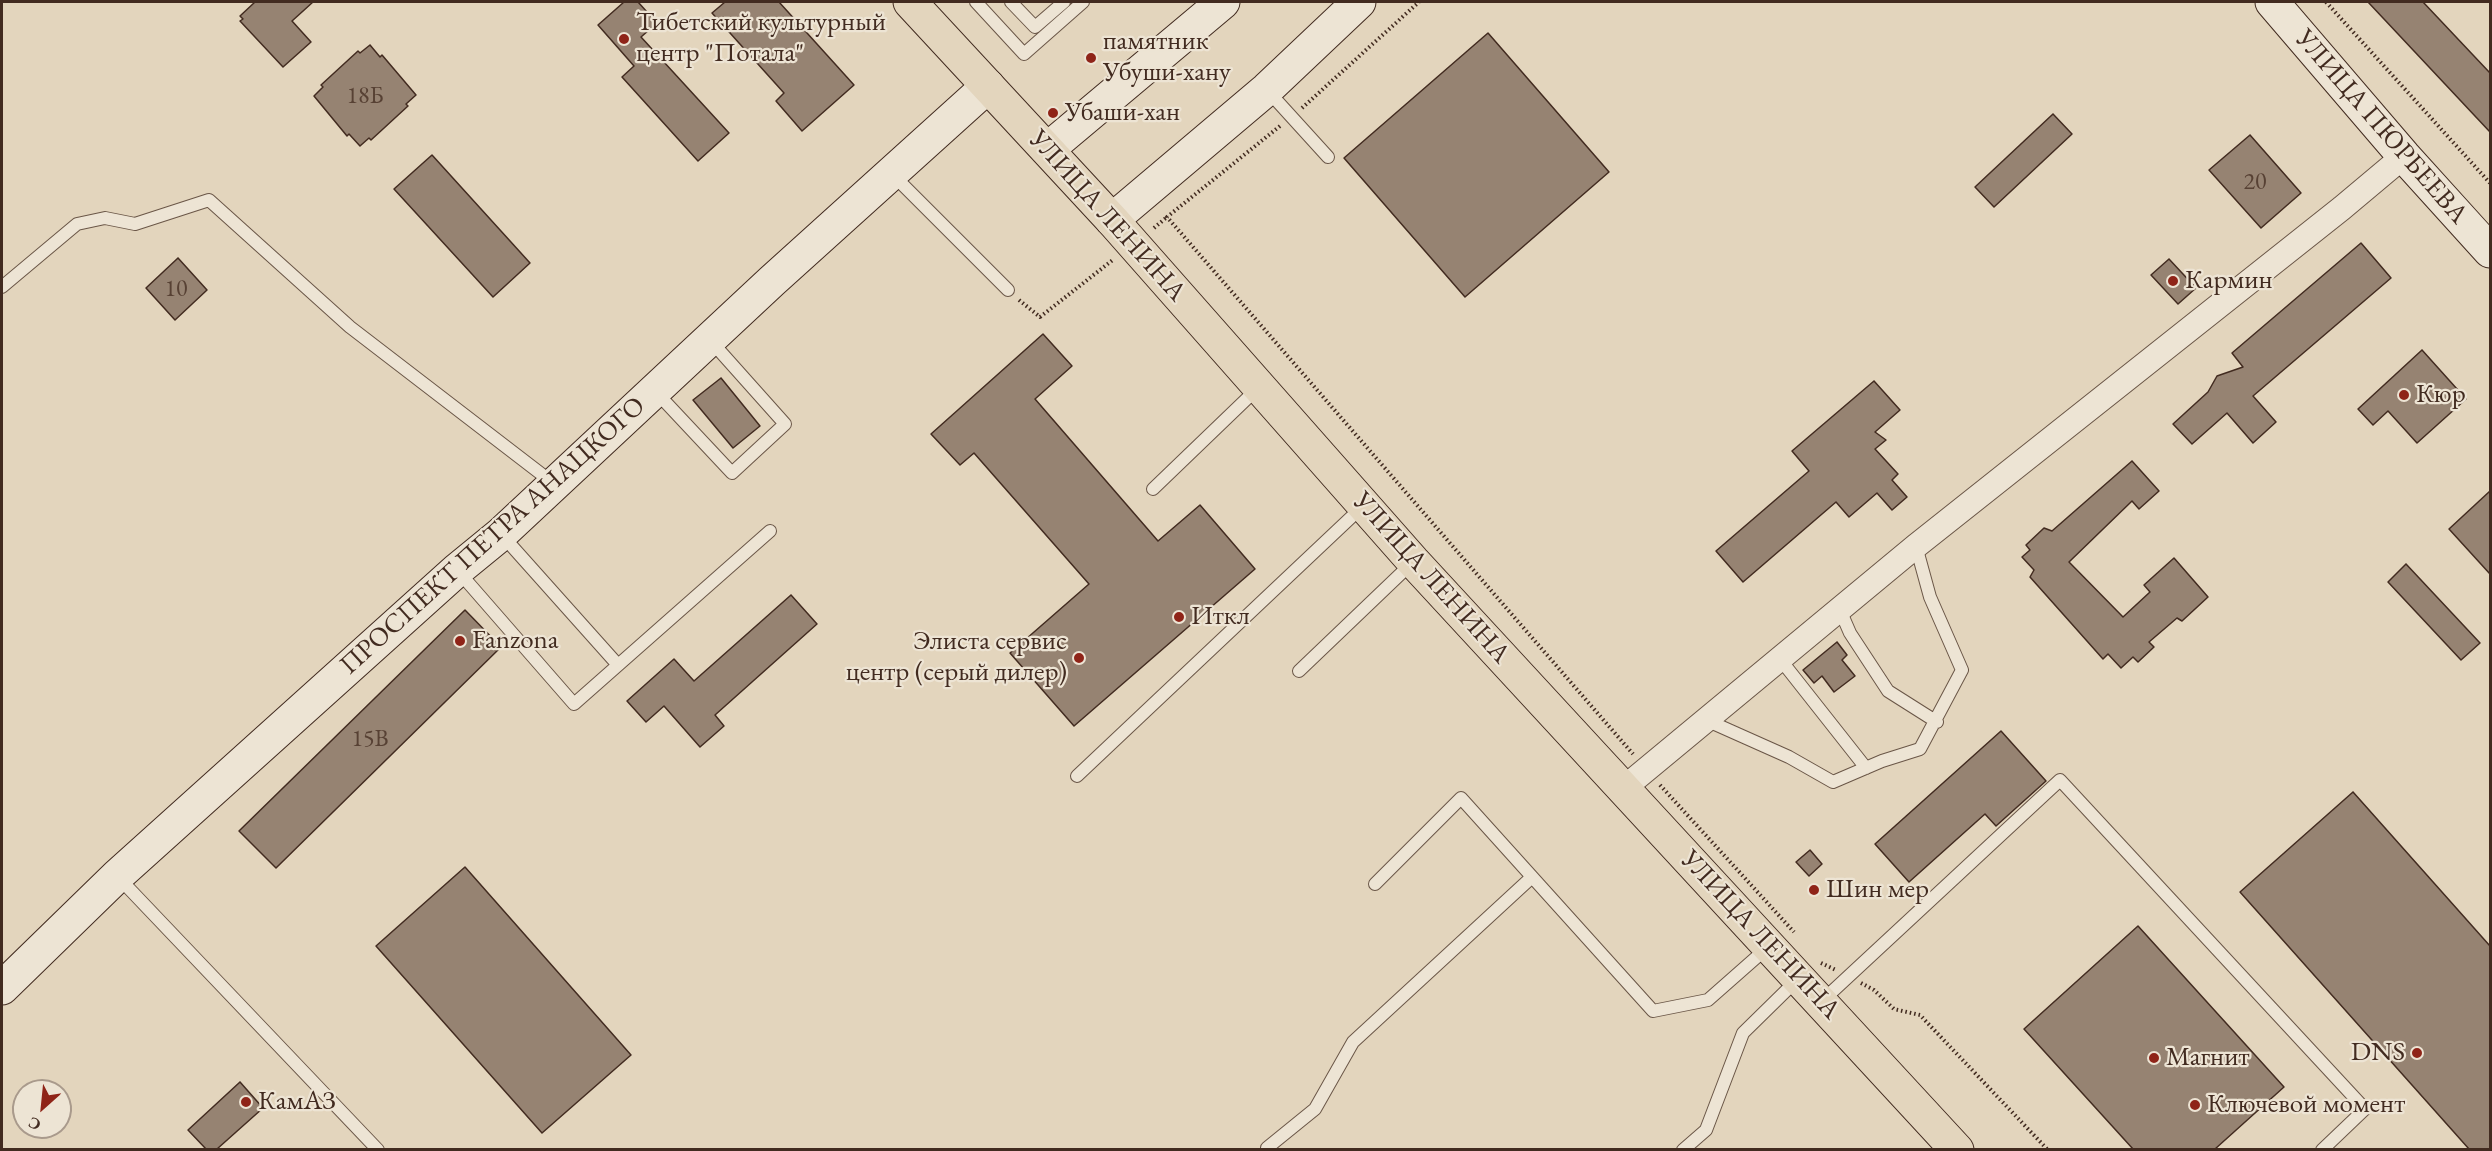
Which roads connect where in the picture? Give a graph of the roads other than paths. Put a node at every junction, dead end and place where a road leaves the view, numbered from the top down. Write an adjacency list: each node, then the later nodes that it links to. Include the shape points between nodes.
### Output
1 (910, 2): 9 (main road, УЛИЦА ЛЕНИНА)
2 (976, 2): 5 (lane, via 1024,54)
3 (1011, 2): 4 (lane, via 1035,27)
4 (1064, 2)
5 (1083, 2)
6 (1223, 2): 11 (main road)
7 (1359, 2): 10 (main road)
8 (2272, 2): 12 (main road, УЛИЦА ПЮРБЕЕВА)
9 (988, 86): 11 (main road, УЛИЦА ЛЕНИНА); 14 (main road, ПРОСПЕКТ ПЕТРА АНАЦКОГО)
10 (1267, 90): 13 (lane); 15 (main road)
11 (1048, 149): 15 (main road, УЛИЦА ЛЕНИНА)
12 (2403, 156): 16 (main road, УЛИЦА ПЮРБЕЕВА); 27 (street)
13 (1328, 157)
14 (892, 174): 18 (lane); 19 (main road, ПРОСПЕКТ ПЕТРА АНАЦКОГО)
15 (1112, 220): 20 (main road, УЛИЦА ЛЕНИНА)
16 (2490, 251)
17 (2, 286): 22 (lane, via 77,225 105,218 135,224 208,200 350,327)
18 (1008, 290)
19 (709, 339): 21 (main road, ПРОСПЕКТ ПЕТРА АНАЦКОГО); 21 (lane, via 785,424 732,472)
20 (1259, 387): 23 (lane); 24 (main road, УЛИЦА ЛЕНИНА)
21 (654, 390): 22 (main road, ПРОСПЕКТ ПЕТРА АНАЦКОГО)
22 (554, 483): 26 (main road, ПРОСПЕКТ ПЕТРА АНАЦКОГО)
23 (1153, 489)
24 (1364, 505): 28 (main road, УЛИЦА ЛЕНИНА); 37 (lane)
25 (770, 531): 32 (lane)
26 (501, 534): 29 (main road, ПРОСПЕКТ ПЕТРА АНАЦКОГО); 32 (lane)
27 (1916, 546): 30 (street); 35 (lane, via 1930,597 1962,670)
28 (1413, 561): 33 (lane); 38 (main road, УЛИЦА ЛЕНИНА)
29 (457, 570): 32 (lane, via 574,704); 39 (main road, ПРОСПЕКТ ПЕТРА АНАЦКОГО)
30 (1840, 610): 31 (street); 35 (lane, via 1888,692)
31 (1780, 659): 34 (street); 36 (lane)
32 (618, 665)
33 (1299, 671)
34 (1706, 720): 36 (lane, via 1789,757 1833,782); 38 (street)
35 (1937, 722): 36 (lane, via 1920,749)
36 (1866, 768)
37 (1077, 776)
38 (1635, 779): 42 (main road, УЛИЦА ЛЕНИНА)
39 (117, 876): 44 (main road, ПРОСПЕКТ ПЕТРА АНАЦКОГО); 47 (lane)
40 (1532, 877): 41 (lane, via 1461,798); 42 (lane, via 1653,1011 1708,1000); 46 (lane, via 1353,1041 1315,1109)
41 (1375, 884)
42 (1784, 941): 43 (main road, УЛИЦА ЛЕНИНА)
43 (1806, 966): 45 (main road, УЛИЦА ЛЕНИНА); 48 (lane, via 1743,1033 1706,1130)
44 (2, 988)
45 (1822, 1002): 49 (main road, УЛИЦА ЛЕНИНА); 50 (lane, via 2060,780 2365,1109)
46 (1267, 1148)
47 (378, 1149)
48 (1683, 1149)
49 (1957, 1149)
50 (2322, 1149)

